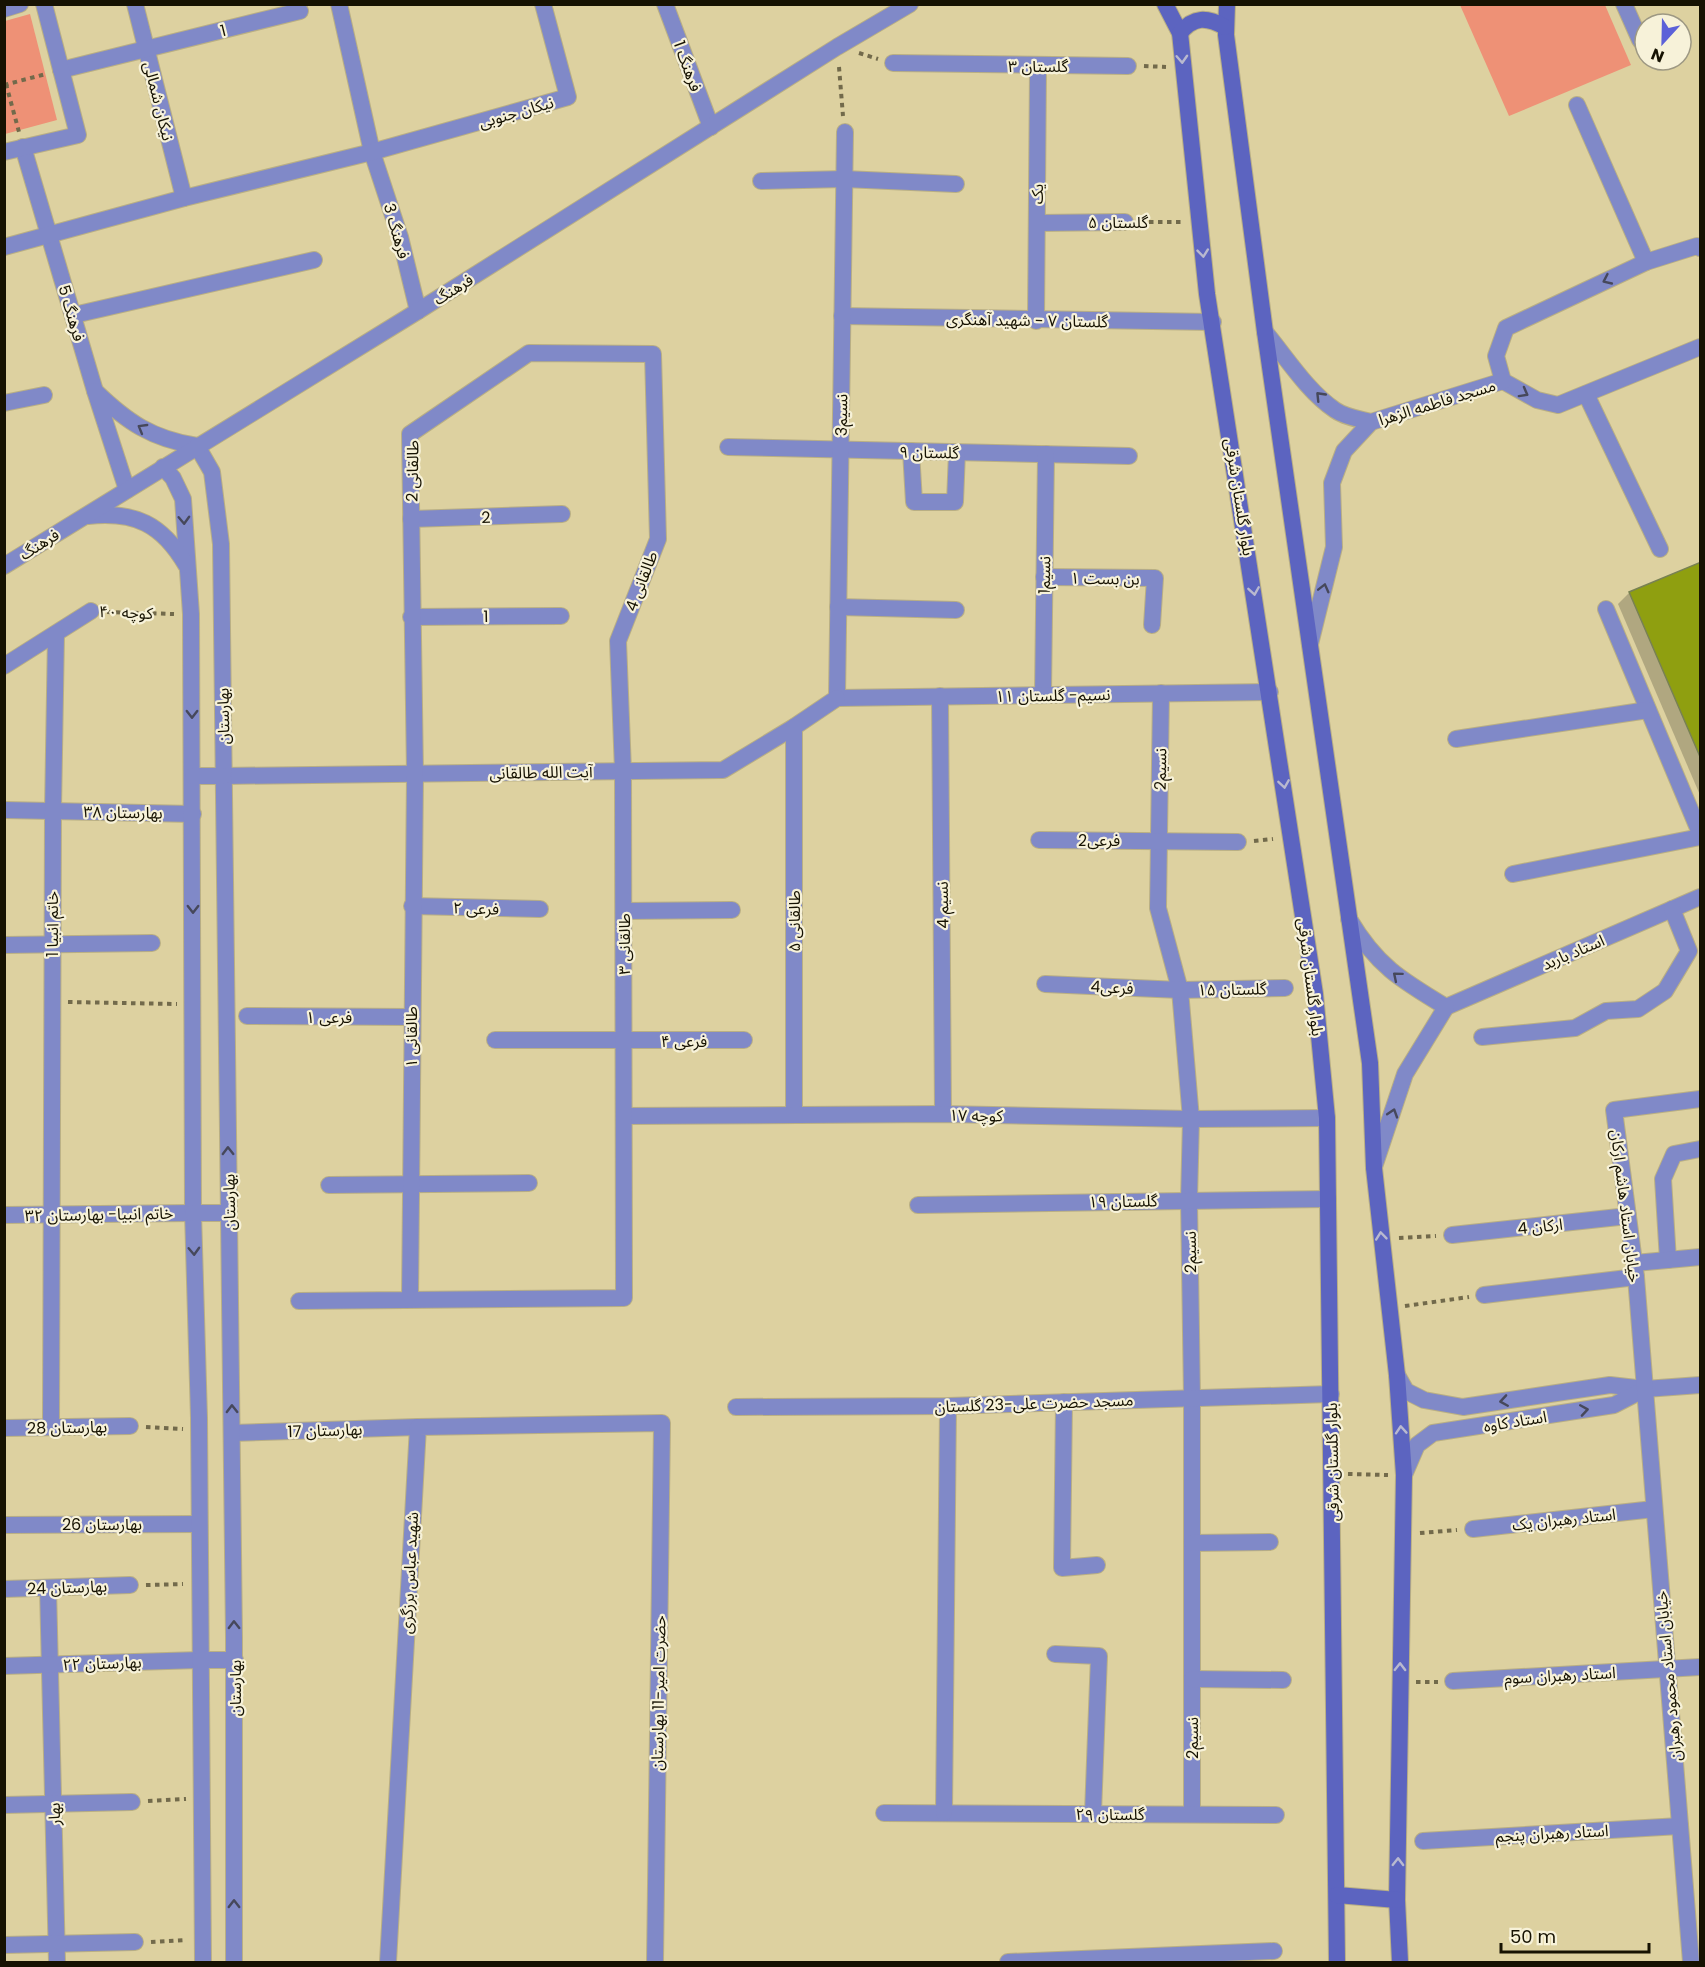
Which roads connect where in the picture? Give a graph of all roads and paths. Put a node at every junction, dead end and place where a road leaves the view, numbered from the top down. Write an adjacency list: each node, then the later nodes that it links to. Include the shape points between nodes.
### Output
1 (20, 4): 11 (street)
2 (44, 4): 22 (street)
3 (135, 4): 17 (street, نیکان شمالی)
4 (339, 4): 29 (street, فرهنگ 3)
5 (543, 4): 29 (street, نیکان جنوبی, via 568,97)
6 (665, 4): 25 (street, فرهنگ 1)
7 (1165, 4): 15 (main road, بلوار گلستان شرقی)
8 (1227, 4): 14 (main road)
9 (1624, 4): 13 (street)
10 (905, 6): 16 (street, فرهنگ)
11 (4, 9)
12 (300, 11): 17 (street, 1)
13 (1633, 24)
14 (1226, 27): 15 (main road, via 1200,18); 47 (main road)
15 (1180, 33): 21 (main road, بلوار گلستان شرقی, one-way to 21)
16 (837, 46): 18 (path); 25 (street, فرهنگ); 26 (path)
17 (146, 49): 22 (street); 33 (street, نیکان شمالی)
18 (893, 63): 20 (street, گلستان ۳)
19 (1128, 66): 20 (street, گلستان ۳); 21 (path)
20 (1038, 67): 36 (street, یک)
21 (1182, 67): 34 (main road, بلوار گلستان شرقی)
22 (61, 70): 23 (path); 27 (street, via 78,135)
23 (5, 85): 27 (path)
24 (1577, 105): 41 (street)
25 (711, 127): 42 (street, فرهنگ)
26 (845, 132): 30 (street, نسیم3)
27 (23, 147): 28 (street); 37 (street, فرهنگ 5)
28 (4, 152)
29 (372, 152): 33 (street); 42 (street, فرهنگ 3, via 400,237)
30 (844, 179): 31 (street); 32 (street); 44 (street, نسیم3)
31 (761, 181)
32 (956, 184)
33 (184, 198): 37 (street)
34 (1199, 221): 35 (path, گلستان ۵); 46 (main road, بلوار گلستان شرقی, one-way to 46)
35 (1125, 222): 36 (street, گلستان ۵)
36 (1037, 223): 45 (street, یک)
37 (49, 234): 38 (street); 43 (street, فرهنگ 5)
38 (4, 247)
39 (1701, 248): 41 (street)
40 (315, 260): 43 (street)
41 (1646, 262): 50 (street, one-way to 50, via 1506,328 1496,356)
42 (418, 311): 56 (street, فرهنگ)
43 (74, 315): 51 (street, فرهنگ 5)
44 (842, 316): 45 (street, گلستان ۷ - شهید آهنگری); 58 (street, نسیم3)
45 (1036, 321): 46 (street, گلستان ۷ - شهید آهنگری)
46 (1213, 322): 83 (main road, بلوار گلستان شرقی, one-way to 83)
47 (1265, 332): 55 (street, one-way to 47, via 1335,411); 81 (main road)
48 (1701, 347): 52 (street)
49 (653, 354): 67 (street, طالقانی 2, via 529,353 410,434); 91 (street, طالقانی 4, via 658,539 618,640)
50 (1503, 381): 52 (street, one-way to 52, via 1537,400 1558,405); 55 (street, مسجد فاطمه الزهرا)
51 (95, 391): 56 (street, one-way to 51, via 155,436 122,417); 64 (street, فرهنگ 5)
52 (1586, 394): 68 (street)
53 (44, 395): 54 (street)
54 (4, 403)
55 (1371, 422): 81 (street, one-way to 55, via 1334,547 1332,483 1344,452)
56 (197, 446): 63 (street, فرهنگ); 94 (street, بهارستان, via 212,472 220,544)
57 (728, 447): 58 (street, گلستان ۹)
58 (840, 450): 59 (street, گلستان ۹); 72 (street, نسیم3)
59 (911, 451): 60 (street, گلستان ۹); 60 (street, via 914,502 955,502)
60 (957, 452): 61 (street, گلستان ۹)
61 (1046, 454): 62 (street, گلستان ۹); 71 (street, نسیم1)
62 (1130, 456)
63 (163, 467): 64 (street, فرهنگ); 70 (street, بهارستان, one-way to 70, via 183,499)
64 (127, 490): 66 (street, فرهنگ)
65 (562, 514): 67 (street, 2)
66 (84, 517): 69 (street, فرهنگ); 70 (street, via 113,514 137,519 163,534)
67 (411, 519): 78 (street, طالقانی 2)
68 (1660, 549)
69 (4, 566)
70 (188, 568): 76 (street, بهارستان)
71 (1044, 577): 79 (street, بن بست ۱, via 1155,578); 85 (street, نسیم1)
72 (838, 607): 74 (street); 87 (street, نسیم3)
73 (1606, 609): 88 (street)
74 (956, 610)
75 (91, 612): 76 (path, کوچه ۴۰); 80 (street, کوچه ۴۰)
76 (191, 614): 93 (street, بهارستان, one-way to 93)
77 (561, 616): 78 (street, 1)
78 (411, 617): 92 (street, طالقانی 2)
79 (1152, 625)
80 (56, 634): 82 (street, کوچه ۴۰); 96 (street, خاتم انبیا 1)
81 (1310, 645): 110 (main road)
82 (4, 666)
83 (1270, 692): 84 (street, نسیم- گلستان ۱۱); 99 (main road, بلوار گلستان شرقی, one-way to 99)
84 (1161, 693): 85 (street, نسیم- گلستان ۱۱); 101 (street, نسیم2)
85 (1043, 695): 86 (street, نسیم- گلستان ۱۱)
86 (940, 696): 87 (street, نسیم- گلستان ۱۱); 128 (street, نسیم 4)
87 (837, 698): 89 (street, آیت الله طالقانی)
88 (1648, 710): 90 (street); 98 (street)
89 (794, 728): 91 (street, آیت الله طالقانی, via 723,770); 129 (street, طالقانی ۵)
90 (1456, 739)
91 (623, 771): 92 (street, آیت الله طالقانی); 109 (street, طالقانی ۳)
92 (415, 774): 94 (street, آیت الله طالقانی); 105 (street, طالقانی ۱)
93 (193, 776): 94 (street, آیت الله طالقانی); 97 (street, بهارستان)
94 (224, 776): 142 (street, بهارستان, one-way to 94)
95 (4, 810): 96 (street, بهارستان ۳۸)
96 (53, 811): 97 (street, بهارستان ۳۸); 112 (street, خاتم انبیا 1)
97 (193, 814): 119 (street, بهارستان, one-way to 119)
98 (1701, 835): 103 (street)
99 (1292, 838): 102 (path); 131 (main road, بلوار گلستان شرقی, via 1315,994)
100 (1039, 840): 101 (street, فرعی2)
101 (1159, 840): 102 (street, فرعی2); 117 (street, نسیم2, via 1158,908)
102 (1238, 842)
103 (1513, 874)
104 (1701, 897): 107 (street, استاد باربد)
105 (412, 906): 106 (street, فرعی ۲); 122 (street, طالقانی ۱)
106 (540, 909)
107 (1672, 909): 114 (street); 120 (street, استاد باربد)
108 (732, 910): 109 (street)
109 (624, 911): 125 (street, طالقانی ۳)
110 (1348, 918): 120 (street, one-way to 110, via 1398,979 1365,946); 134 (main road, via 1370,1063)
111 (152, 942): 112 (street)
112 (52, 944): 113 (street); 118 (street, خاتم انبیا 1)
113 (4, 945)
114 (1695, 950): 123 (street, via 1665,991 1638,1009 1606,1011 1575,1029)
115 (1045, 984): 117 (street, فرعی4)
116 (1285, 988): 117 (street, گلستان ۱۵)
117 (1180, 990): 132 (street, نسیم2)
118 (52, 1002): 119 (path); 143 (street, خاتم انبیا 1)
119 (193, 1004): 141 (street, بهارستان)
120 (1446, 1007): 134 (street, one-way to 120, via 1405,1074)
121 (247, 1016): 122 (street, فرعی ۱)
122 (411, 1017): 135 (street, طالقانی ۱)
123 (1482, 1037)
124 (495, 1040): 125 (street, فرعی ۴)
125 (625, 1041): 126 (street, فرعی ۴); 130 (street, طالقانی ۳)
126 (744, 1041)
127 (1701, 1099): 145 (street, خیابان استاد هاشم ارکان, via 1614,1110)
128 (944, 1114): 129 (street, کوچه ۱۷); 132 (street, کوچه ۱۷)
129 (794, 1115): 130 (street, کوچه ۱۷)
130 (625, 1116): 152 (street, طالقانی ۳, via 624,1298)
131 (1327, 1118): 132 (street, کوچه ۱۷); 138 (main road, بلوار گلستان شرقی)
132 (1191, 1119): 139 (street, نسیم2)
133 (1701, 1149): 149 (street, via 1674,1154 1663,1179)
134 (1374, 1168): 147 (main road, one-way to 134)
135 (411, 1183): 136 (street); 137 (street); 152 (street, طالقانی ۱)
136 (529, 1183)
137 (329, 1185)
138 (1328, 1199): 139 (street, گلستان ۱۹); 158 (main road, بلوار گلستان شرقی)
139 (1189, 1200): 140 (street, گلستان ۱۹); 159 (street, نسیم2)
140 (918, 1205)
141 (193, 1213): 142 (street, خاتم انبیا- بهارستان ۳۲); 143 (street, خاتم انبیا- بهارستان ۳۲); 167 (street, بهارستان, one-way to 167)
142 (229, 1213): 168 (street, بهارستان, one-way to 142)
143 (50, 1214): 144 (street, خاتم انبیا- بهارستان ۳۲); 165 (street, خاتم انبیا 1)
144 (4, 1215)
145 (1628, 1216): 146 (street, ارکان 4); 150 (street, خیابان استاد هاشم ارکان)
146 (1452, 1235): 147 (path)
147 (1381, 1238): 154 (main road)
148 (1701, 1257): 149 (street)
149 (1668, 1260): 150 (street)
150 (1635, 1270): 151 (street); 157 (street, خیابان استاد هاشم ارکان)
151 (1484, 1295): 154 (path)
152 (410, 1300): 153 (street)
153 (298, 1301)
154 (1389, 1309): 155 (main road)
155 (1397, 1375): 157 (street, استاد کاوه, one-way to 155, via 1610,1384 1463,1407 1424,1400 1406,1391); 170 (main road, one-way to 155)
156 (1701, 1385): 157 (street, استاد کاوه)
157 (1645, 1389): 170 (street, استاد کاوه, one-way to 157, via 1416,1445 1433,1433 1614,1405); 171 (street, خیابان استاد محمود رهبران)
158 (1331, 1394): 159 (street, مسجد حضرت علی-23 گلستان); 169 (main road, بلوار گلستان شرقی)
159 (1192, 1398): 160 (street, مسجد حضرت علی-23 گلستان); 177 (street, نسیم2)
160 (1064, 1402): 161 (street, مسجد حضرت علی-23 گلستان); 178 (street, via 1062,1568)
161 (948, 1406): 162 (street, مسجد حضرت علی-23 گلستان); 199 (street)
162 (736, 1407)
163 (130, 1426): 165 (street, بهارستان 28); 167 (path)
164 (418, 1426): 168 (street, بهارستان 17); 217 (street, شهید عباس برزگری); 218 (street, حضرت امیر-11 بهارستان, via 662,1423)
165 (51, 1427): 166 (street, بهارستان 28)
166 (4, 1428)
167 (199, 1430): 172 (street, بهارستان)
168 (232, 1433): 185 (street, بهارستان, one-way to 168)
169 (1332, 1474): 170 (path); 205 (main road, بلوار گلستان شرقی)
170 (1404, 1475): 175 (main road)
171 (1654, 1509): 174 (street, استاد رهبران یک); 189 (street, خیابان استاد محمود رهبران)
172 (199, 1524): 173 (street, بهارستان 26); 179 (street, بهارستان)
173 (4, 1525)
174 (1473, 1529): 175 (path)
175 (1402, 1535): 193 (main road, one-way to 175)
176 (1270, 1542): 177 (street)
177 (1192, 1543): 190 (street, نسیم2)
178 (1097, 1565)
179 (199, 1583): 180 (path); 184 (street, بهارستان)
180 (130, 1585): 181 (street, بهارستان 24)
181 (48, 1588): 182 (street, بهارستان 24); 186 (street, بهار)
182 (4, 1589)
183 (1055, 1654): 200 (street, via 1099,1656)
184 (200, 1660): 185 (street, بهارستان ۲۲); 186 (street, بهارستان ۲۲); 194 (street, بهارستان)
185 (235, 1660): 216 (street, بهارستان, one-way to 185)
186 (51, 1665): 187 (street, بهارستان ۲۲); 196 (street, بهار)
187 (4, 1666)
188 (1701, 1666): 189 (street, استاد رهبران سوم)
189 (1668, 1669): 192 (street, استاد رهبران سوم); 203 (street, خیابان استاد محمود رهبران)
190 (1192, 1679): 191 (street); 201 (street, نسیم2)
191 (1283, 1680)
192 (1453, 1681): 193 (path)
193 (1400, 1683): 206 (main road, one-way to 193)
194 (202, 1798): 195 (path); 208 (street, بهارستان)
195 (132, 1802): 196 (street)
196 (53, 1804): 197 (street); 210 (street, بهار)
197 (4, 1805)
198 (884, 1813): 199 (street, گلستان ۲۹)
199 (944, 1813): 200 (street, گلستان ۲۹)
200 (1094, 1814): 201 (street, گلستان ۲۹)
201 (1192, 1814): 202 (street, گلستان ۲۹)
202 (1276, 1815)
203 (1680, 1826): 204 (street, استاد رهبران پنجم); 207 (street, خیابان استاد محمود رهبران)
204 (1423, 1841)
205 (1336, 1895): 206 (main road); 220 (main road, بلوار گلستان شرقی)
206 (1397, 1900): 221 (main road)
207 (1694, 1924): 222 (street, خیابان استاد محمود رهبران)
208 (203, 1940): 209 (path); 215 (street, بهارستان)
209 (135, 1942): 210 (street)
210 (57, 1944): 211 (street); 214 (street, بهار)
211 (4, 1945)
212 (1274, 1951): 213 (street)
213 (1198, 1957): 219 (street)
214 (57, 1962)
215 (203, 1962)
216 (234, 1962)
217 (388, 1962)
218 (655, 1962)
219 (1008, 1962)
220 (1337, 1962)
221 (1400, 1962)
222 (1691, 1962)

